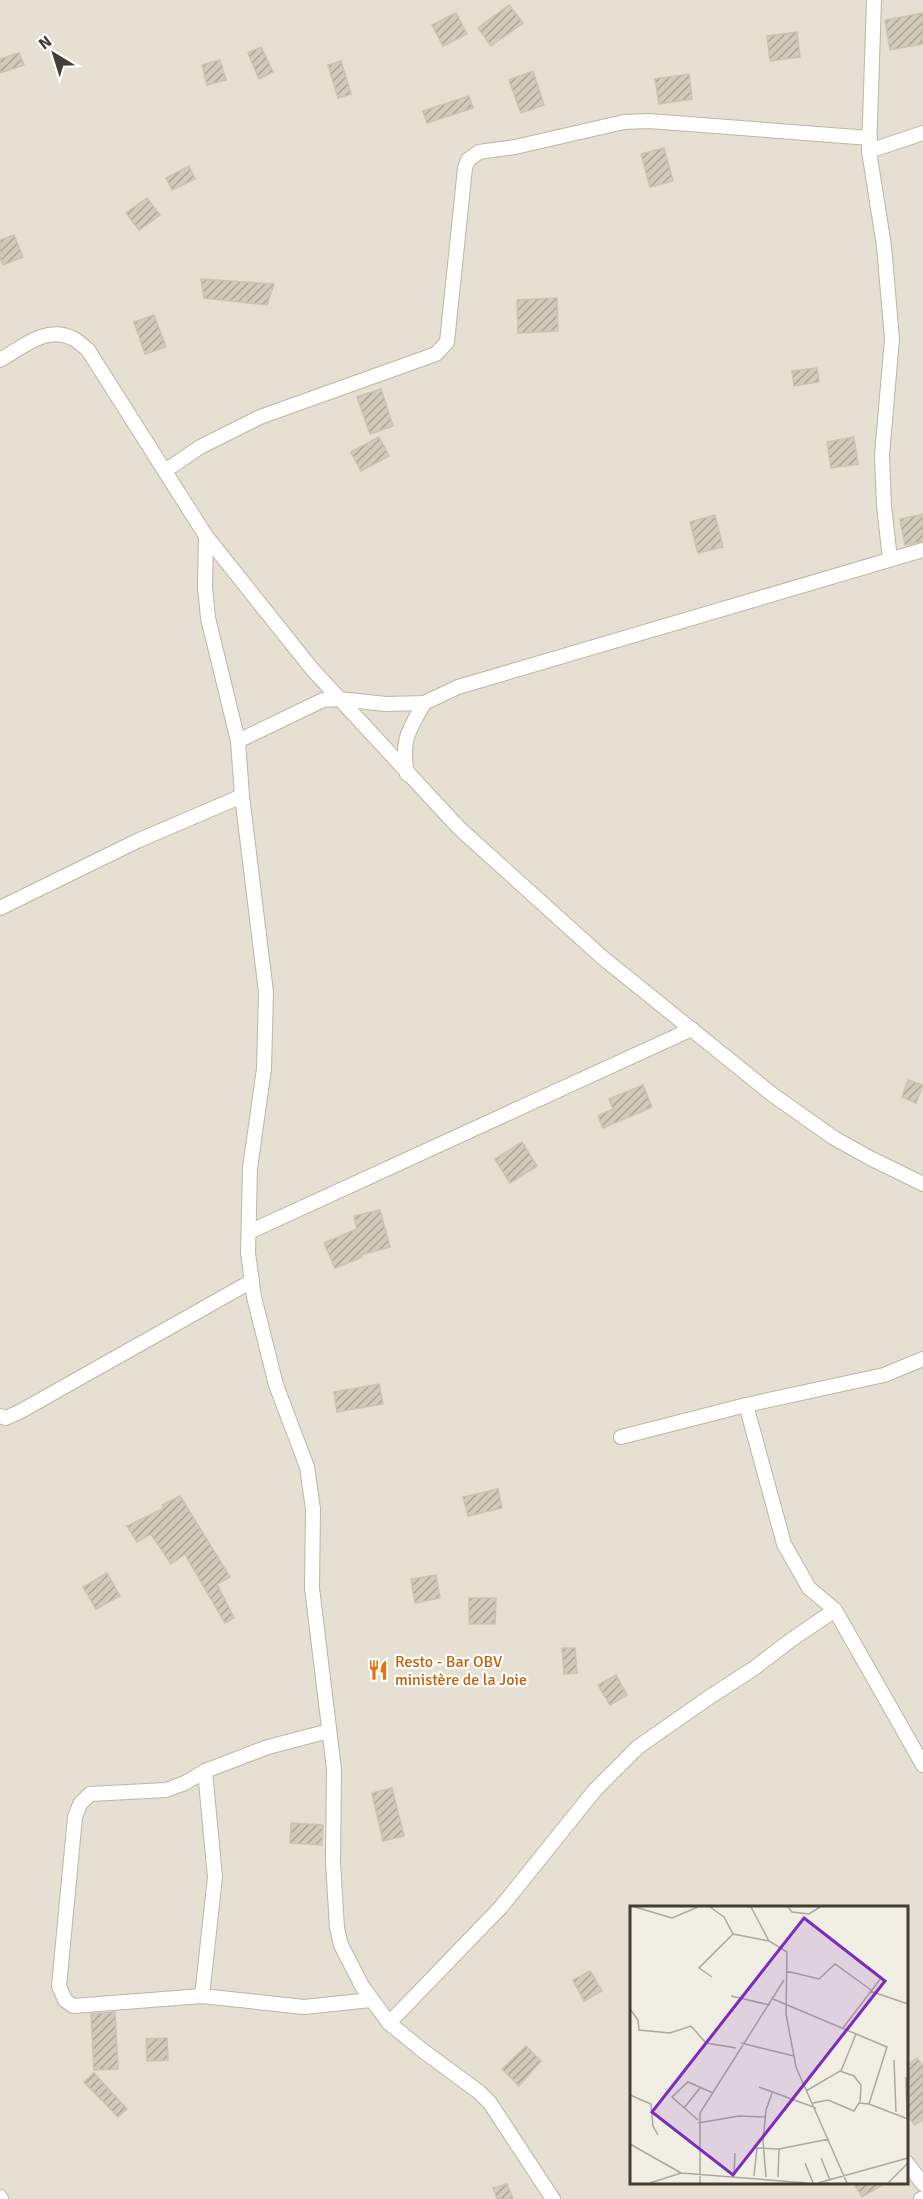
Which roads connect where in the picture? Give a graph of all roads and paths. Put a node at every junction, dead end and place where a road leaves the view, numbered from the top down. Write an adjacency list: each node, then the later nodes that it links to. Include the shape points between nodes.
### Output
1 (874, 0): 3 (street)
2 (923, 133): 3 (street)
3 (869, 145): 5 (street, via 649,121 624,122 479,152 468,160 465,168 447,342 442,349 260,417 200,447); 8 (street, via 884,246 892,339 882,455)
4 (0, 360): 5 (street, via 45,334 72,337 88,350)
5 (165, 471): 6 (street)
6 (206, 536): 9 (street); 11 (street, via 208,618)
7 (923, 550): 8 (street)
8 (890, 559): 10 (street, via 458,687)
9 (339, 699): 10 (street); 11 (street, via 323,700); 12 (street)
10 (424, 703): 12 (street, via 407,735 403,753)
11 (238, 741): 13 (street)
12 (407, 774): 15 (street, via 459,828 603,958)
13 (242, 796): 14 (street); 17 (street, via 266,992 264,1069 250,1168)
14 (0, 908)
15 (692, 1029): 16 (street, via 772,1095 834,1138); 17 (street)
16 (923, 1184)
17 (249, 1232): 18 (street)
18 (252, 1281): 21 (street, via 21,1411 6,1418); 24 (street, via 276,1385 307,1467 313,1509 312,1587)
19 (923, 1359): 20 (street, via 884,1375)
20 (746, 1406): 22 (street); 23 (street, via 784,1544 809,1588)
21 (0, 1416)
22 (621, 1437)
23 (835, 1610): 25 (street); 29 (street, via 638,1748 595,1791 501,1907)
24 (329, 1731): 26 (street, via 268,1747); 28 (street, via 334,1769 337,1928 341,1946)
25 (923, 1765)
26 (205, 1771): 27 (street, via 215,1877); 27 (street, via 166,1790 90,1794 80,1804 75,1817 59,1986 64,2000 73,2006)
27 (201, 1996): 28 (street, via 304,2007)
28 (371, 2000): 29 (street)
29 (388, 2023): 32 (street, via 490,2103)
30 (908, 2165): 31 (street)
31 (923, 2184)
32 (553, 2199)

